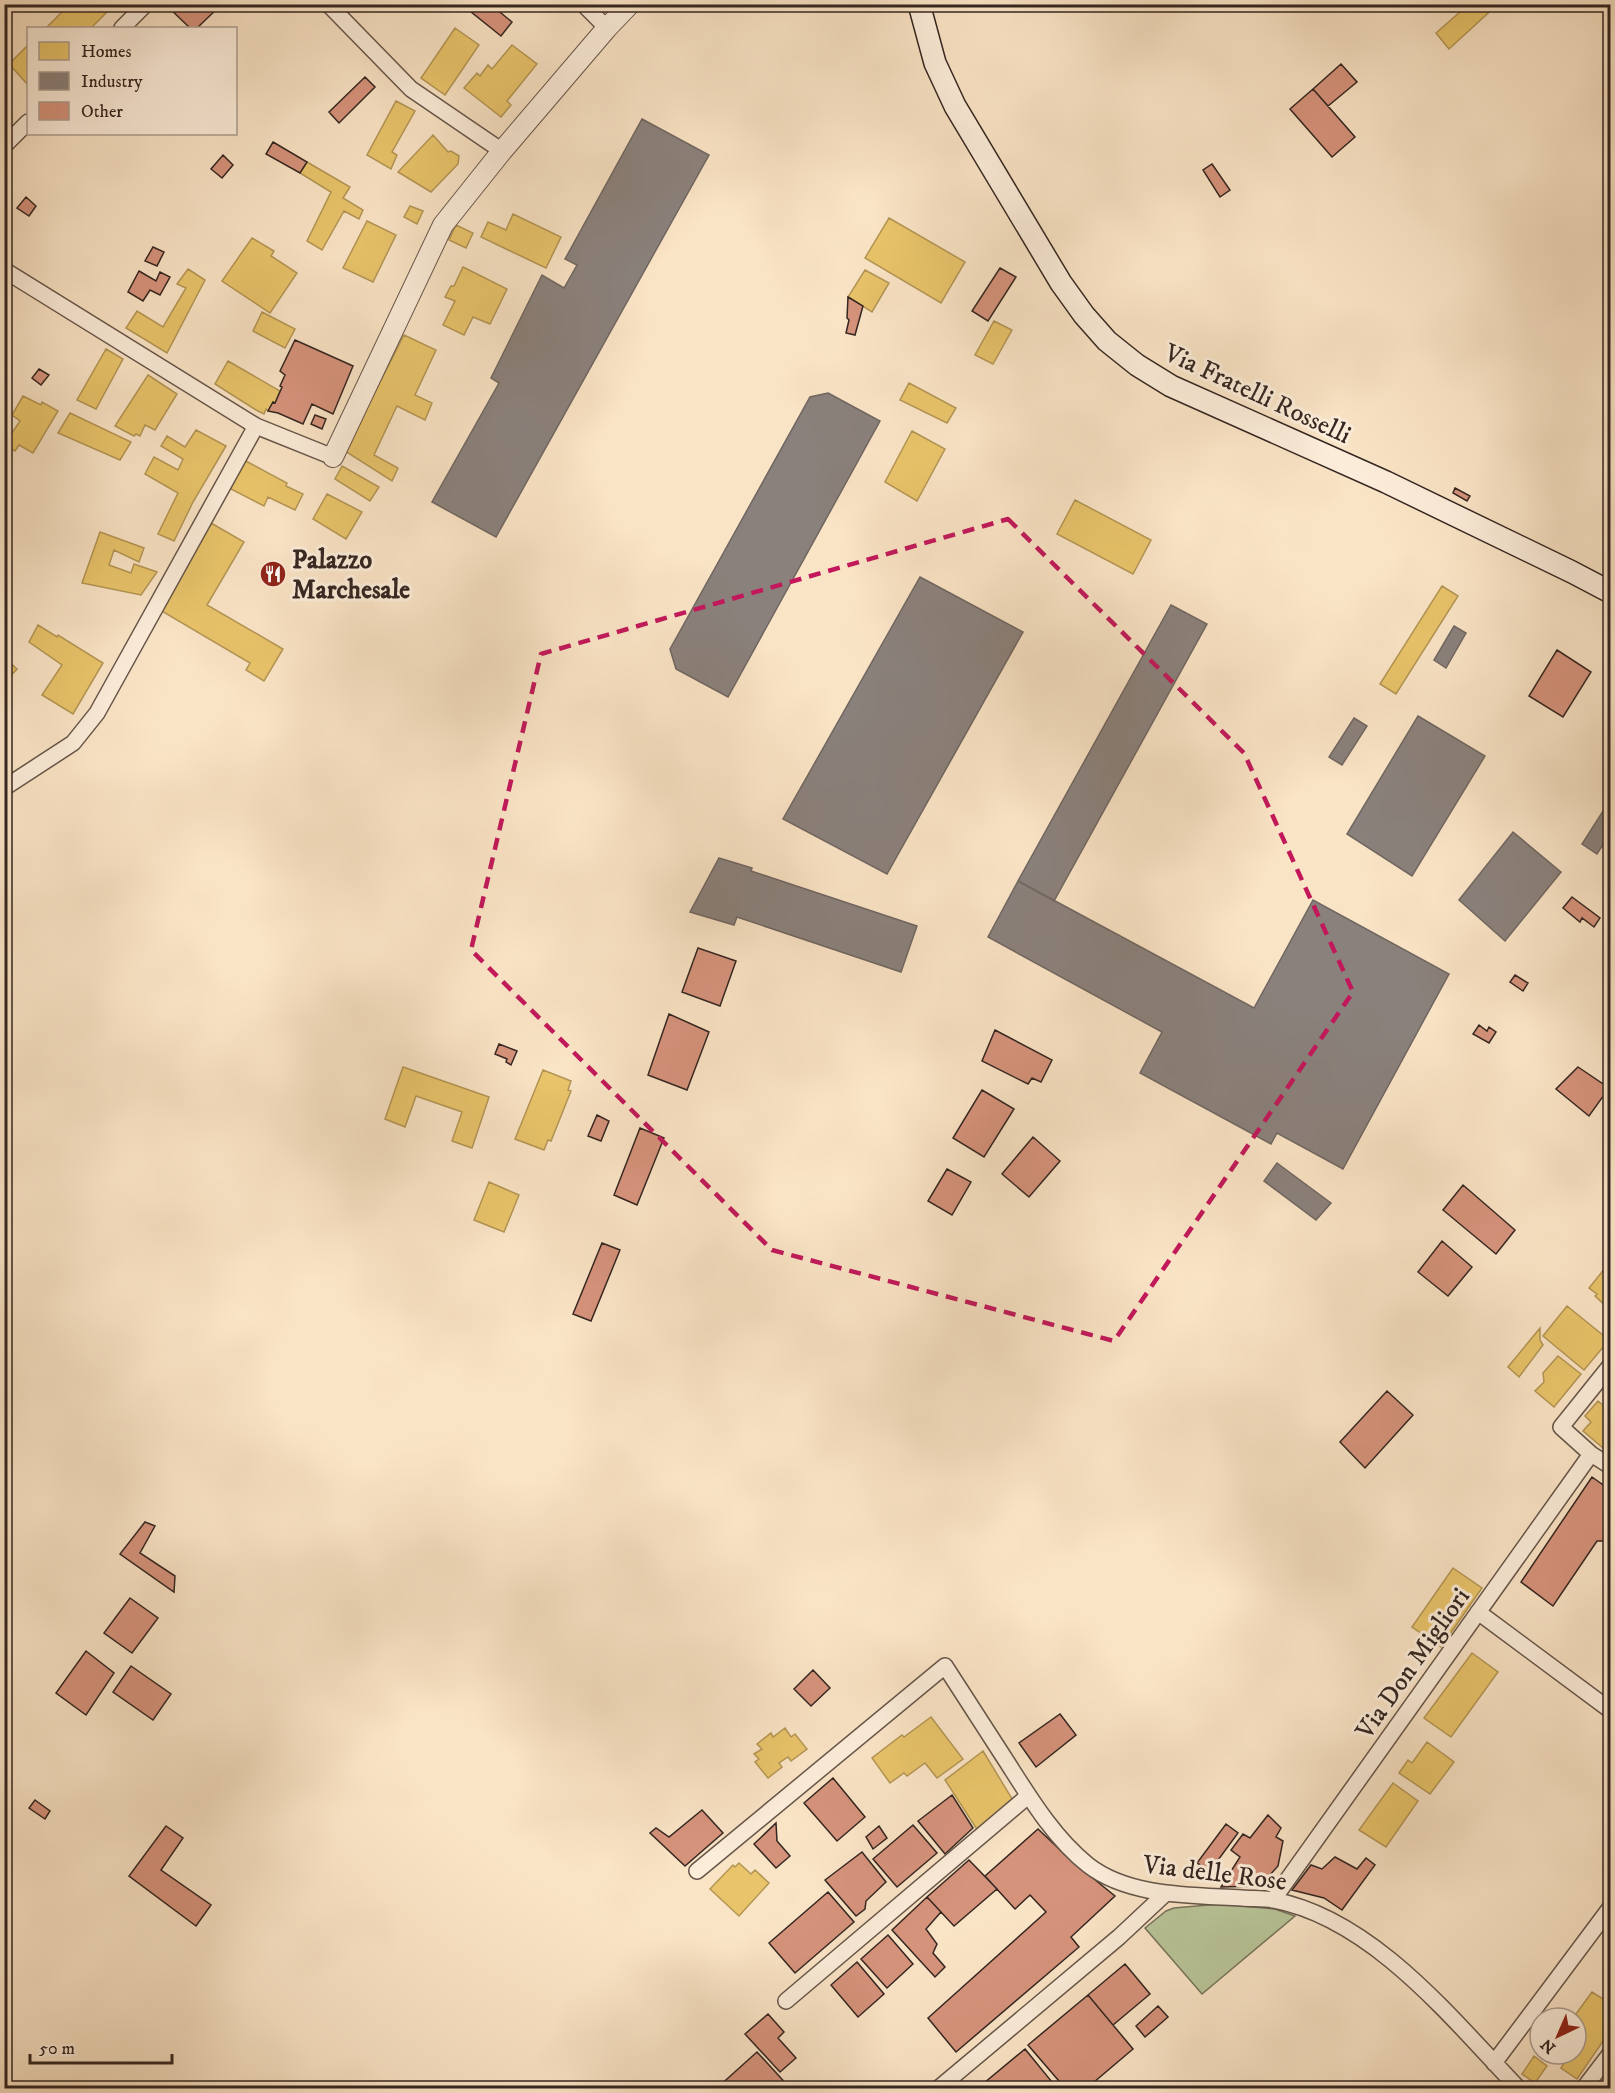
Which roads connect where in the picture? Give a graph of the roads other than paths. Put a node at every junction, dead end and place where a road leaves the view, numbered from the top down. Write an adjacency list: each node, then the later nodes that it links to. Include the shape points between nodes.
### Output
1 (146, 4): 6 (street)
2 (328, 4): 10 (street, via 411,89)
3 (584, 4): 7 (street)
4 (630, 4): 7 (street)
5 (920, 4): 14 (main road, Via Fratelli Rosselli, via 935,63 955,106 1061,283 1107,341 1171,386 1386,482)
6 (123, 27)
7 (607, 28): 10 (street)
8 (27, 123): 9 (street)
9 (4, 146)
10 (502, 151): 13 (street, via 443,225)
11 (4, 270): 12 (street)
12 (256, 426): 13 (street); 15 (street, via 97,713 73,743)
13 (333, 458)
14 (1611, 592)
15 (4, 788)
16 (1611, 1366): 17 (street, via 1561,1427)
17 (1591, 1454): 18 (street); 19 (street, Via Don Migliori)
18 (1611, 1466)
19 (1478, 1612): 20 (street); 24 (street, Via Don Migliori)
20 (1611, 1710)
21 (1028, 1796): 22 (street, Via delle Rose, via 945,1666); 23 (street, Via delle Rose, via 1089,1866 1122,1883); 26 (street)
22 (697, 1871)
23 (1165, 1894): 24 (street, Via delle Rose); 29 (street)
24 (1273, 1900): 28 (street, Via delle Rose, via 1315,1912 1370,1943 1408,1975)
25 (1611, 1908): 28 (street)
26 (786, 2001)
27 (1611, 2054): 31 (street)
28 (1494, 2063): 30 (street, Via delle Rose)
29 (939, 2088)
30 (1518, 2088)
31 (1584, 2088)

